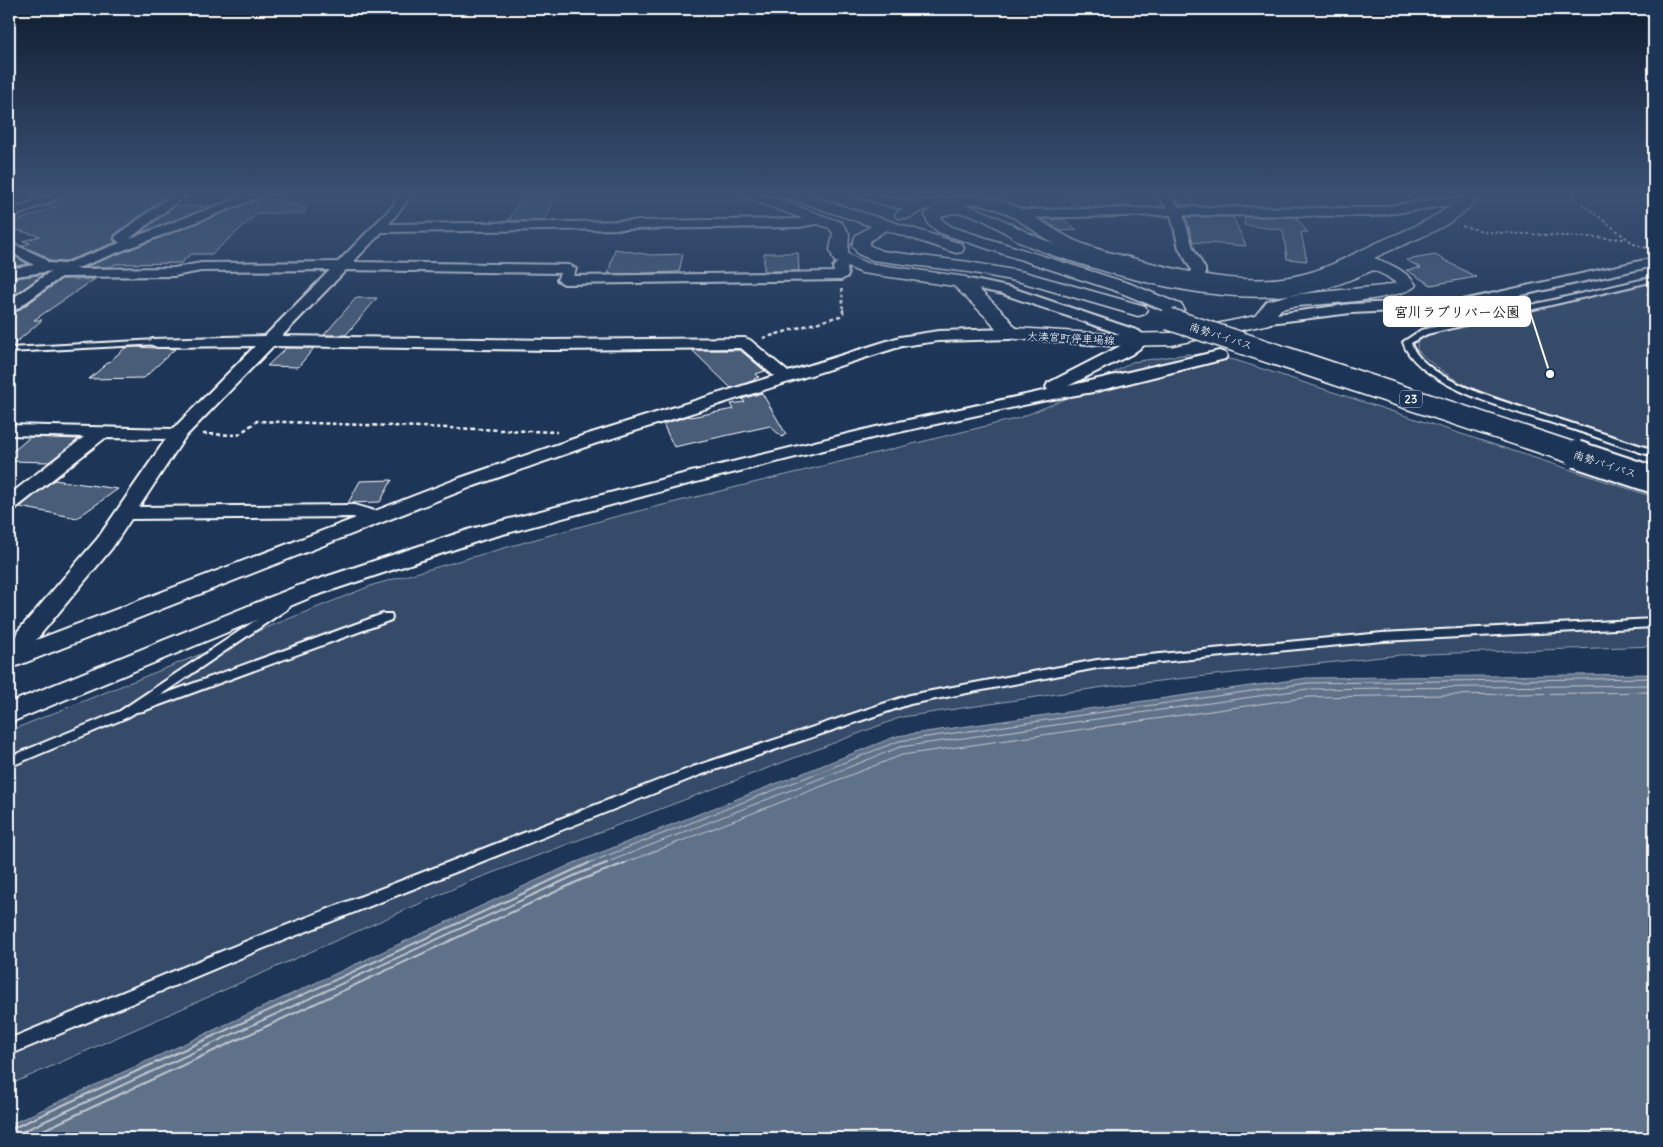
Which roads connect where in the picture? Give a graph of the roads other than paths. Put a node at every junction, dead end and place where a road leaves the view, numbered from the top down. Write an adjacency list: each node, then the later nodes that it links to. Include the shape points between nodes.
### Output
1 (10, 247): 19 (street)
2 (112, 247): 15 (street)
3 (120, 247): 15 (street)
4 (361, 247): 18 (street)
5 (840, 247): 20 (main road)
6 (861, 247): 27 (main road, via 878,256 1024,277 1094,299)
7 (945, 247): 27 (main road, 南勢バイパス / 23)
8 (973, 247): 27 (main road, 南勢バイパス / 23)
9 (997, 247): 27 (main road, via 1125,288)
10 (1044, 247): 17 (main road, via 1161,279 1220,290 1265,292 1314,286)
11 (1076, 247): 23 (main road, via 1164,272)
12 (1186, 247): 23 (street, via 1198,268)
13 (1392, 247): 17 (main road)
14 (1402, 247): 17 (main road)
15 (103, 253): 21 (street)
16 (1653, 255): 28 (street, via 1440,309 1416,306 1315,311)
17 (1366, 261): 23 (main road, via 1301,281 1245,284); 28 (main road, via 1403,279 1407,285 1383,292 1290,301 1274,305)
18 (342, 266): 20 (street, via 569,269 564,280); 21 (street, via 201,267 174,272); 30 (street)
19 (45, 267): 21 (street); 22 (street)
20 (843, 269): 25 (main road)
21 (62, 271): 26 (street)
22 (9, 273)
23 (1198, 278)
24 (1654, 278): 40 (lane, via 1450,325 1424,332 1407,342 1412,356 1459,387)
25 (960, 281): 29 (main road, 大湊宮町停車場線); 31 (street, via 1007,291 1134,334)
26 (9, 308)
27 (1172, 314): 41 (main road, 南勢バイパス / 23); 42 (main road, 南勢バイパス / 23, bridge)
28 (1262, 320): 31 (main road, 大湊宮町停車場線, via 1172,339)
29 (1010, 334): 31 (main road, 大湊宮町停車場線); 35 (street, via 938,336 900,342)
30 (270, 341): 32 (street); 35 (street, via 553,345 745,343); 39 (street)
31 (1142, 341): 36 (street, via 1055,385)
32 (157, 342): 33 (lane)
33 (9, 350)
34 (1219, 356): 36 (street)
35 (785, 378): 45 (street, via 588,440)
36 (1042, 396): 46 (street, via 866,435 478,534)
37 (9, 430): 38 (street)
38 (100, 433): 39 (street); 43 (street)
39 (178, 434): 44 (street)
40 (1654, 453)
41 (1654, 466)
42 (1654, 480)
43 (9, 504)
44 (126, 513): 45 (street, via 354,510); 49 (street, via 26,637)
45 (374, 517): 49 (street)
46 (306, 591): 50 (street); 51 (lane)
47 (387, 617): 51 (lane)
48 (1654, 624): 53 (lane, via 1382,637 1097,664 910,700 697,771 254,945)
49 (12, 662)
50 (9, 713)
51 (124, 714): 52 (lane)
52 (9, 762)
53 (9, 1047)

